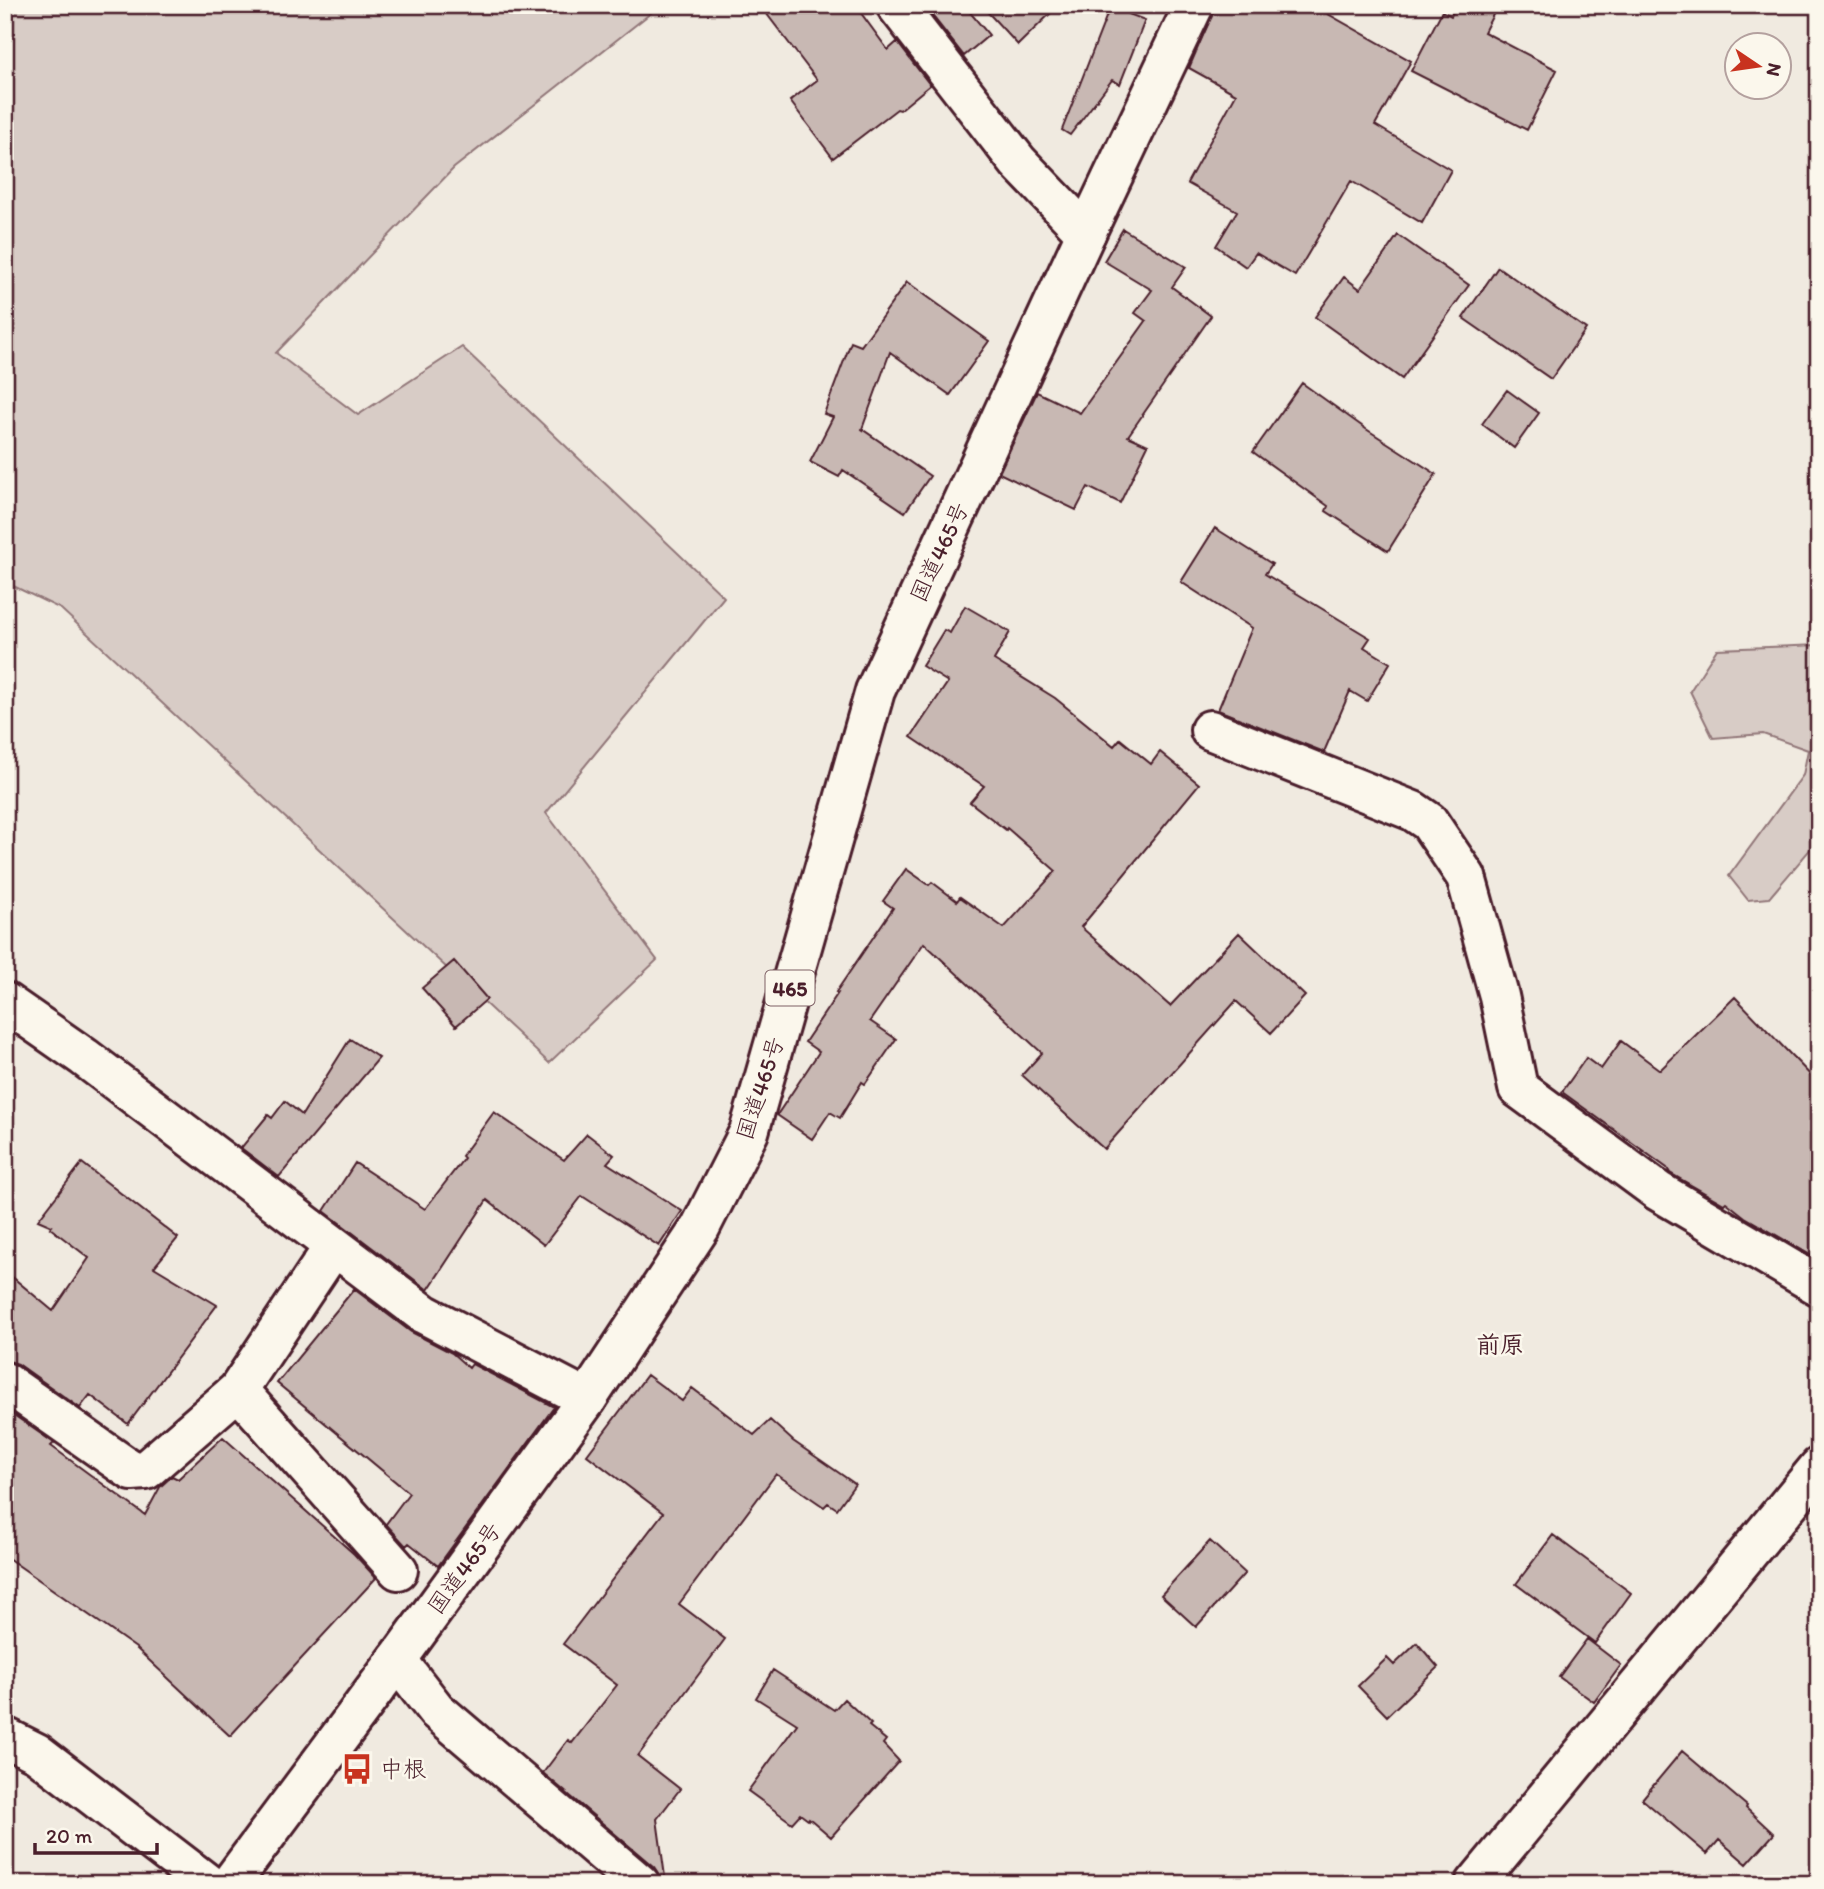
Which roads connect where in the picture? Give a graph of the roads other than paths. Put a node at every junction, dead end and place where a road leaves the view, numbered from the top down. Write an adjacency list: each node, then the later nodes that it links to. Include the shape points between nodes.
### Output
1 (896, 5): 3 (main road, via 1018,162)
2 (1194, 5): 3 (main road, 国道465号 / 465)
3 (1086, 233): 10 (main road, 国道465号 / 465, via 875,691 749,1132 700,1228)
4 (1210, 730): 7 (main road, via 1413,811 1429,822 1466,877 1499,996 1518,1088 1658,1191)
5 (5, 1002): 6 (main road)
6 (334, 1246): 9 (main road); 10 (main road, via 424,1314)
7 (1819, 1286)
8 (5, 1382): 9 (main road, via 132,1471 146,1470)
9 (238, 1390): 12 (main road)
10 (587, 1399): 13 (main road, 国道465号 / 465)
11 (1819, 1466): 18 (main road)
12 (398, 1570)
13 (397, 1660): 16 (main road, 国道465号 / 465); 17 (main road, via 436,1710)
14 (5, 1737): 15 (main road, via 37,1753)
15 (208, 1884)
16 (230, 1884)
17 (640, 1884)
18 (1475, 1884)

